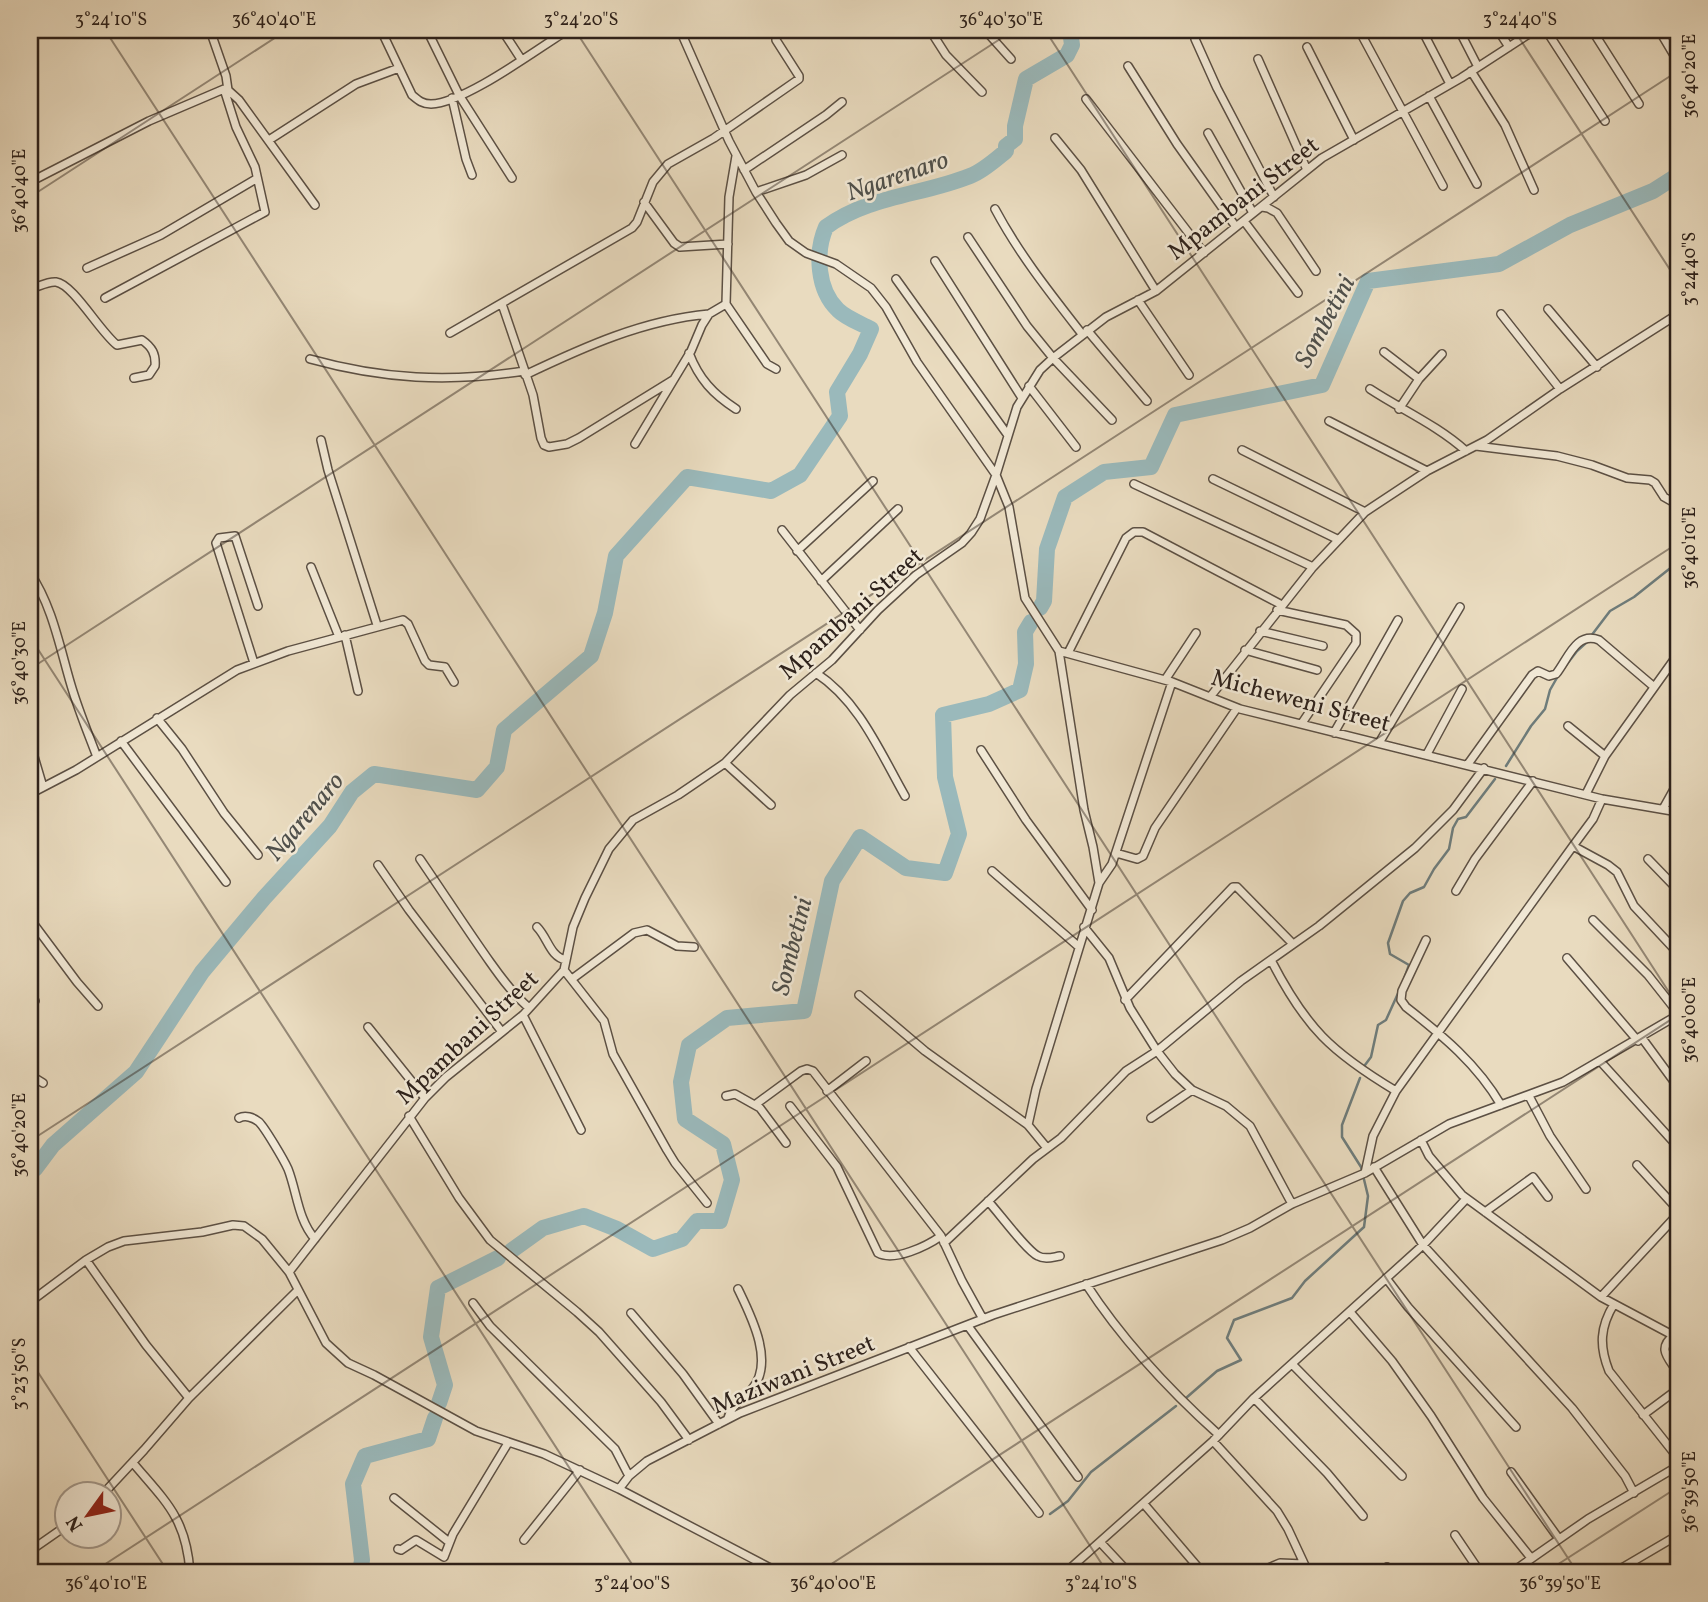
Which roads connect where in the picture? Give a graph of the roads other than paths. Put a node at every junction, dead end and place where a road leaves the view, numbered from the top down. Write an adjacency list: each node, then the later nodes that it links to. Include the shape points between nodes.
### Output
1 (209, 30): 29 (street, via 226,76)
2 (381, 30): 26 (street)
3 (427, 30): 32 (street)
4 (502, 30): 21 (street)
5 (568, 30): 21 (street)
6 (680, 30): 38 (street)
7 (782, 30): 38 (street, via 776,40 799,79)
8 (930, 30): 30 (street, via 946,55)
9 (985, 30): 22 (street)
10 (1359, 30): 36 (street)
11 (1422, 30): 28 (street)
12 (1459, 30): 27 (street)
13 (1498, 30): 20 (street)
14 (1535, 30): 20 (street, Mpambani Street)
15 (1546, 30): 37 (street)
16 (1592, 30): 35 (street)
17 (1658, 30): 24 (street)
18 (1195, 39): 55 (street)
19 (1307, 47): 42 (street)
20 (1509, 47): 27 (street, Mpambani Street)
21 (521, 59): 32 (street)
22 (1010, 59)
23 (1258, 59): 46 (street)
24 (1678, 62)
25 (1128, 66): 62 (street)
26 (399, 68): 32 (street, via 421,102); 41 (street, via 356,84)
27 (1475, 69): 28 (street, Mpambani Street); 53 (street)
28 (1450, 84): 31 (street, Mpambani Street)
29 (226, 90): 41 (street); 49 (street); 50 (street, via 149,121)
30 (982, 92)
31 (1430, 96): 36 (street, Mpambani Street); 51 (street)
32 (456, 97): 47 (street); 48 (street)
33 (1086, 99): 65 (street)
34 (842, 102): 45 (street)
35 (1639, 104)
36 (1404, 111): 42 (street, Mpambani Street); 52 (street)
37 (1605, 121)
38 (724, 131): 43 (street); 56 (street, via 668,164)
39 (1208, 133): 60 (street)
40 (1055, 138): 71 (street, via 1081,170)
41 (269, 140): 57 (street)
42 (1354, 140): 46 (street, Mpambani Street)
43 (736, 155): 45 (street); 64 (street)
44 (842, 155): 54 (street, via 806,175)
45 (744, 170): 54 (street)
46 (1307, 170): 55 (street, Mpambani Street)
47 (472, 174)
48 (512, 178)
49 (256, 179): 67 (street, via 162,235); 73 (street, via 265,209 261,215)
50 (30, 182)
51 (1477, 184)
52 (1443, 186)
53 (1534, 190)
54 (756, 192): 112 (street, via 789,241 871,288)
55 (1274, 197): 58 (street, Mpambani Street)
56 (644, 202): 64 (street, via 680,247); 75 (street, via 632,228)
57 (315, 205)
58 (1261, 207): 60 (street, Mpambani Street); 68 (street, via 1277,213)
59 (995, 209): 81 (street, via 1032,270)
60 (1253, 214): 61 (street, Mpambani Street)
61 (1244, 220): 62 (street, Mpambani Street); 72 (street)
62 (1236, 227): 65 (street, Mpambani Street)
63 (968, 237): 86 (street)
64 (728, 244): 76 (street)
65 (1204, 253): 71 (street, Mpambani Street)
66 (935, 261): 98 (street)
67 (87, 268)
68 (1316, 271)
69 (896, 279): 104 (street)
70 (30, 289): 92 (street, via 54,282 65,284 117,345 142,340 149,345 155,366 149,375)
71 (1156, 291): 74 (street, Mpambani Street)
72 (1298, 293)
73 (105, 298)
74 (1138, 300): 81 (street, Mpambani Street); 91 (street)
75 (502, 304): 82 (street); 90 (street)
76 (726, 304): 78 (street); 89 (street, via 767,364)
77 (1548, 309): 88 (street)
78 (709, 314): 84 (street); 90 (street, via 613,336)
79 (1501, 314): 97 (street)
80 (1678, 314): 88 (street)
81 (1084, 332): 86 (street, Mpambani Street); 99 (street)
82 (450, 333)
83 (1384, 352): 93 (street)
84 (689, 353): 94 (street); 101 (street, via 705,384)
85 (1442, 354): 93 (street)
86 (1053, 358): 95 (street, Mpambani Street); 102 (street)
87 (310, 359): 90 (street, via 394,376 439,379)
88 (1597, 367): 97 (street)
89 (776, 369)
90 (524, 373): 94 (street, via 537,408 541,438 549,447 579,438)
91 (1189, 375)
92 (134, 378)
93 (1419, 379): 100 (street)
94 (673, 380): 106 (street)
95 (1029, 386): 98 (street, Mpambani Street); 108 (street)
96 (1370, 389): 100 (street)
97 (1560, 390): 107 (street)
98 (1022, 398): 104 (street, Mpambani Street)
99 (1147, 401)
100 (1399, 408): 110 (street)
101 (736, 409)
102 (1112, 420)
103 (1329, 421): 111 (street)
104 (1007, 434): 112 (street, Mpambani Street)
105 (321, 440): 130 (street)
106 (635, 444)
107 (1475, 446): 110 (street); 116 (street, via 1557,456 1627,478 1650,480)
108 (1076, 447)
109 (1242, 450): 118 (street)
110 (1466, 451): 111 (street)
111 (1427, 471): 118 (street)
112 (996, 475): 131 (street, Mpambani Street, via 971,533 916,575); 137 (street, via 1009,508 1025,598)
113 (1213, 479): 120 (street)
114 (873, 481): 121 (street)
115 (1134, 484): 123 (street)
116 (1678, 505)
117 (898, 509): 125 (street)
118 (1365, 512): 120 (street)
119 (782, 530): 121 (street)
120 (1337, 539): 123 (street)
121 (797, 551): 125 (street)
122 (311, 567): 134 (street)
123 (1313, 567): 127 (street)
124 (30, 573): 159 (street, via 59,642)
125 (821, 581): 131 (street)
126 (258, 606): 139 (street, via 235,536 219,538 216,543)
127 (1279, 607): 132 (street); 137 (street, via 1143,532 1134,532 1126,538); 150 (street, via 1346,625 1356,634 1356,642)
128 (1460, 607): 155 (street)
129 (1398, 620): 152 (street)
130 (377, 625): 134 (street); 143 (street, via 402,620 408,624 425,661 445,667)
131 (860, 630): 141 (street, Mpambani Street)
132 (1260, 631): 135 (street); 136 (street)
133 (1196, 633): 142 (street)
134 (342, 636): 139 (street); 146 (street)
135 (1323, 646)
136 (1245, 650): 140 (street); 147 (street)
137 (1064, 652): 142 (street, Micheweni Street); 181 (street, via 1084,810)
138 (1678, 654): 144 (street)
139 (254, 663): 149 (street)
140 (1317, 670)
141 (817, 673): 160 (street, Mpambani Street); 168 (street, via 848,701)
142 (1169, 681): 147 (street, Micheweni Street); 174 (street)
143 (454, 682)
144 (1654, 686): 158 (street); 161 (street, via 1591,637 1579,641 1556,674 1538,671 1532,675)
145 (1462, 689): 157 (street)
146 (358, 691)
147 (1210, 697): 148 (street, Micheweni Street)
148 (1237, 708): 150 (street, Micheweni Street); 174 (street, via 1155,828 1143,856 1136,859)
149 (158, 718): 153 (street); 175 (street)
150 (1302, 723): 152 (street, Micheweni Street)
151 (1567, 726): 158 (street)
152 (1334, 733): 155 (street, Micheweni Street)
153 (121, 741): 159 (street); 180 (street)
154 (30, 743): 165 (street)
155 (1379, 743): 157 (street, Micheweni Street)
156 (981, 750): 184 (street)
157 (1427, 754): 161 (street, Micheweni Street)
158 (1605, 756): 167 (street)
159 (97, 757): 165 (street)
160 (725, 762): 170 (street); 195 (street, Mpambani Street, via 633,820 618,836 585,898)
161 (1468, 764): 162 (street, Micheweni Street)
162 (1484, 768): 163 (street, Micheweni Street); 190 (street, via 1453,810 1415,848)
163 (1533, 781): 167 (street, Micheweni Street); 183 (street)
164 (1678, 782): 171 (street)
165 (43, 787): 166 (street)
166 (30, 794)
167 (1586, 794): 169 (street, Micheweni Street)
168 (905, 796)
169 (1602, 799): 171 (street, Micheweni Street); 173 (street)
170 (771, 805)
171 (1663, 809): 172 (street, Micheweni Street)
172 (1678, 812)
173 (1573, 846): 193 (street, via 1617,872 1634,906); 207 (street)
174 (1116, 853): 181 (street)
175 (258, 855)
176 (420, 859): 202 (street, via 501,978)
177 (1648, 859): 182 (street)
178 (379, 865): 206 (street)
179 (992, 871): 192 (street)
180 (226, 883)
181 (1099, 883): 184 (street)
182 (1678, 890)
183 (1456, 891)
184 (1091, 910): 188 (street)
185 (30, 919): 201 (street)
186 (1593, 920): 204 (street, via 1648,975)
187 (537, 927): 195 (street, via 552,951)
188 (1084, 927): 192 (street); 200 (street, via 1114,967)
189 (1426, 940): 207 (street, via 1401,998)
190 (1293, 944): 196 (street); 200 (street, via 1233,887)
191 (694, 947): 198 (street, via 677,946 647,930 634,933)
192 (1079, 947): 227 (street)
193 (1678, 953)
194 (1567, 958): 208 (street)
195 (566, 960): 197 (street, Mpambani Street)
196 (1271, 960): 209 (street); 217 (street, via 1323,1040)
197 (564, 970): 198 (street); 202 (street, Mpambani Street)
198 (572, 979): 240 (street, via 604,1021 613,1054 675,1163)
199 (859, 995): 227 (street, via 926,1051)
200 (1125, 1000): 209 (street)
201 (98, 1006)
202 (529, 1008): 203 (street, Mpambani Street)
203 (523, 1015): 206 (street, Mpambani Street); 228 (street)
204 (1678, 1016): 208 (street)
205 (368, 1027): 220 (street)
206 (502, 1032): 220 (street, Mpambani Street)
207 (1438, 1032): 217 (street); 222 (street, via 1476,1068)
208 (1640, 1039): 211 (street); 214 (street)
209 (1157, 1051): 215 (street); 232 (street, via 1126,1071)
210 (866, 1061): 216 (street)
211 (1600, 1061): 219 (street); 231 (street)
212 (30, 1075): 213 (street)
213 (43, 1083)
214 (1678, 1087)
215 (1192, 1090): 226 (street); 241 (street, via 1226,1106 1250,1126)
216 (827, 1091): 221 (street, via 807,1069); 244 (street)
217 (1396, 1091): 235 (street, via 1373,1136)
218 (726, 1096): 221 (street, via 732,1093)
219 (1529, 1096): 222 (street); 236 (street)
220 (425, 1098): 224 (street, Mpambani Street)
221 (756, 1104): 230 (street)
222 (1501, 1105): 229 (street)
223 (790, 1106): 244 (street, via 837,1167 878,1253 892,1255)
224 (410, 1116): 245 (street, Mpambani Street); 275 (street, via 489,1241 600,1332)
225 (239, 1118): 245 (street, via 251,1118 263,1128 286,1165)
226 (1151, 1118)
227 (1028, 1125): 232 (street)
228 (581, 1130)
229 (1424, 1138): 234 (street, Maziwani Street); 238 (street, via 1429,1156)
230 (786, 1143)
231 (1678, 1147)
232 (1047, 1148): 239 (street)
233 (1637, 1165): 243 (street)
234 (1374, 1167): 235 (street, Maziwani Street); 246 (street)
235 (1362, 1174): 241 (street, Maziwani Street)
236 (1586, 1189)
237 (1548, 1197): 242 (street, via 1533,1177)
238 (1466, 1199): 242 (street); 246 (street)
239 (988, 1201): 244 (street); 247 (street, via 1037,1256)
240 (707, 1203)
241 (1292, 1204): 251 (street, Maziwani Street, via 1222,1240)
242 (1485, 1212): 254 (street)
243 (1678, 1212): 254 (street)
244 (942, 1239): 260 (street)
245 (315, 1240): 249 (street, Mpambani Street)
246 (1423, 1245): 250 (street); 287 (street, via 1572,1408)
247 (1060, 1256)
248 (86, 1260): 249 (street, via 124,1241 233,1225 253,1231); 255 (street); 267 (street)
249 (289, 1272): 253 (street)
250 (1387, 1278): 258 (street); 272 (street)
251 (1086, 1284): 260 (street, Maziwani Street); 274 (street, via 1160,1381)
252 (738, 1289): 270 (street, via 752,1320 762,1369 755,1386)
253 (297, 1291): 267 (street); 276 (street, via 326,1343 339,1356 476,1431)
254 (1601, 1297): 257 (street)
255 (30, 1302)
256 (473, 1303): 282 (street, via 490,1326 615,1448)
257 (1614, 1304): 262 (street); 269 (street, via 1602,1328 1603,1357)
258 (1349, 1312): 264 (street); 301 (street, via 1392,1361 1478,1490)
259 (631, 1313): 271 (street)
260 (983, 1320): 261 (street, Maziwani Street)
261 (968, 1326): 263 (street, Maziwani Street); 284 (street)
262 (1676, 1336): 265 (street, via 1663,1349)
263 (909, 1347): 270 (street, Maziwani Street); 290 (street)
264 (1292, 1364): 268 (street); 283 (street)
265 (1678, 1373)
266 (1678, 1389): 269 (street)
267 (189, 1398): 278 (street)
268 (1254, 1398): 274 (street); 291 (street)
269 (1643, 1415): 277 (street)
270 (728, 1418): 271 (street, Maziwani Street)
271 (719, 1423): 275 (street, Maziwani Street)
272 (1516, 1427)
273 (1678, 1428): 277 (street)
274 (1216, 1438): 289 (street); 302 (street, via 1277,1511)
275 (689, 1440): 282 (street, Maziwani Street, via 647,1461)
276 (508, 1443): 280 (street); 297 (street)
277 (1676, 1455)
278 (133, 1463): 285 (street); 304 (street, via 182,1527)
279 (1678, 1466): 287 (street)
280 (580, 1471): 286 (street); 296 (street)
281 (1511, 1472): 295 (street)
282 (629, 1476): 286 (street, Maziwani Street)
283 (1402, 1476)
284 (1078, 1477)
285 (116, 1480)
286 (619, 1489): 305 (street)
287 (1634, 1493): 295 (street)
288 (394, 1498): 297 (street)
289 (1144, 1504): 298 (street); 308 (street)
290 (1039, 1513)
291 (1363, 1516)
292 (1455, 1535): 311 (street)
293 (1678, 1535): 313 (street)
294 (52, 1536): 300 (street)
295 (1559, 1539): 301 (street)
296 (524, 1540)
297 (449, 1542): 299 (street, via 444,1557 416,1540)
298 (1100, 1542): 306 (street); 307 (street)
299 (398, 1549)
300 (30, 1551)
301 (1531, 1558): 312 (street)
302 (1304, 1564): 303 (street, via 1280,1563); 310 (street)
303 (1269, 1570): 309 (street)
304 (190, 1572)
305 (778, 1572)
306 (1066, 1572)
307 (1128, 1572)
308 (1202, 1572)
309 (1259, 1572)
310 (1308, 1572)
311 (1480, 1572)
312 (1512, 1572)
313 (1615, 1572)

